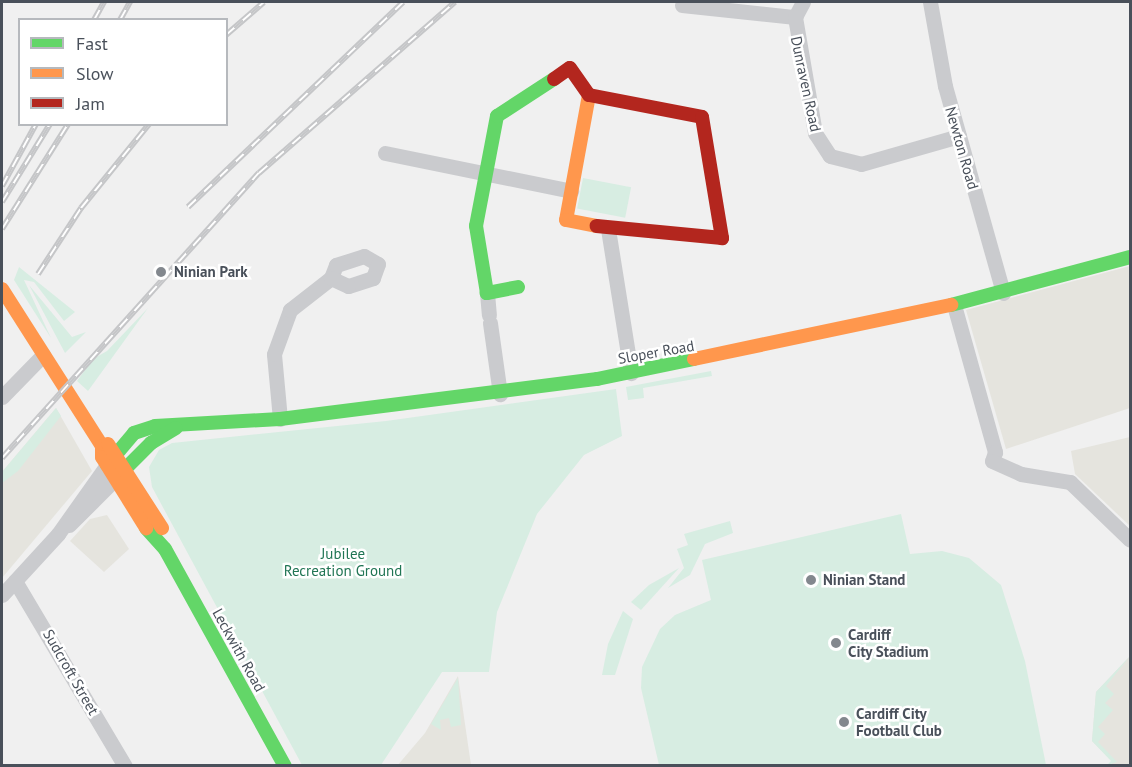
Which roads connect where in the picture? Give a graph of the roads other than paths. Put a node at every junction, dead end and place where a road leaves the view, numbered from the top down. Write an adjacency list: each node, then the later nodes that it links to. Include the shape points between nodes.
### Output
1 (803, 2): 4 (street)
2 (930, 2): 6 (street, Newton Road)
3 (682, 5): 4 (street)
4 (795, 17): 6 (street, Dunraven Road, via 816,133 830,156 861,164)
5 (589, 95): 8 (street, via 570,68 497,116); 9 (street); 10 (street, via 702,117 722,238)
6 (959, 136): 16 (street, Newton Road)
7 (385, 153): 8 (street)
8 (484, 172): 9 (street); 15 (street, via 476,226)
9 (571, 191): 10 (street, via 566,220)
10 (608, 229): 19 (street)
11 (1131, 257): 16 (street, Sloper Road)
12 (331, 278): 22 (street, via 301,296 281,328 274,354)
13 (518, 287): 15 (street)
14 (2, 289): 18 (street, Leckwith Road)
15 (487, 293): 20 (street)
16 (1003, 293): 17 (street, Sloper Road)
17 (954, 305): 19 (street, Sloper Road); 30 (street, via 995,452 992,461 1021,474 1071,482)
18 (43, 355): 21 (street); 24 (street, Leckwith Road)
19 (631, 373): 20 (street, Sloper Road)
20 (500, 394): 22 (street, Sloper Road)
21 (2, 397)
22 (280, 419): 23 (street, Sloper Road)
23 (177, 426): 25 (street, Sloper Road, via 134,433); 27 (street)
24 (102, 446): 25 (street, via 110,444); 26 (street, Leckwith Road)
25 (118, 453): 26 (street, Sloper Road); 27 (street, Leckwith Road)
26 (107, 465): 28 (street, Leckwith Road); 29 (street)
27 (126, 466): 28 (street); 31 (street, Leckwith Road, via 163,530)
28 (115, 479): 29 (street); 31 (street, Leckwith Road, via 151,536)
29 (57, 534): 32 (street)
30 (1131, 540)
31 (165, 549): 35 (street, Leckwith Road)
32 (15, 581): 33 (street); 34 (street, Sudcroft Street)
33 (2, 596)
34 (124, 765)
35 (285, 765)

